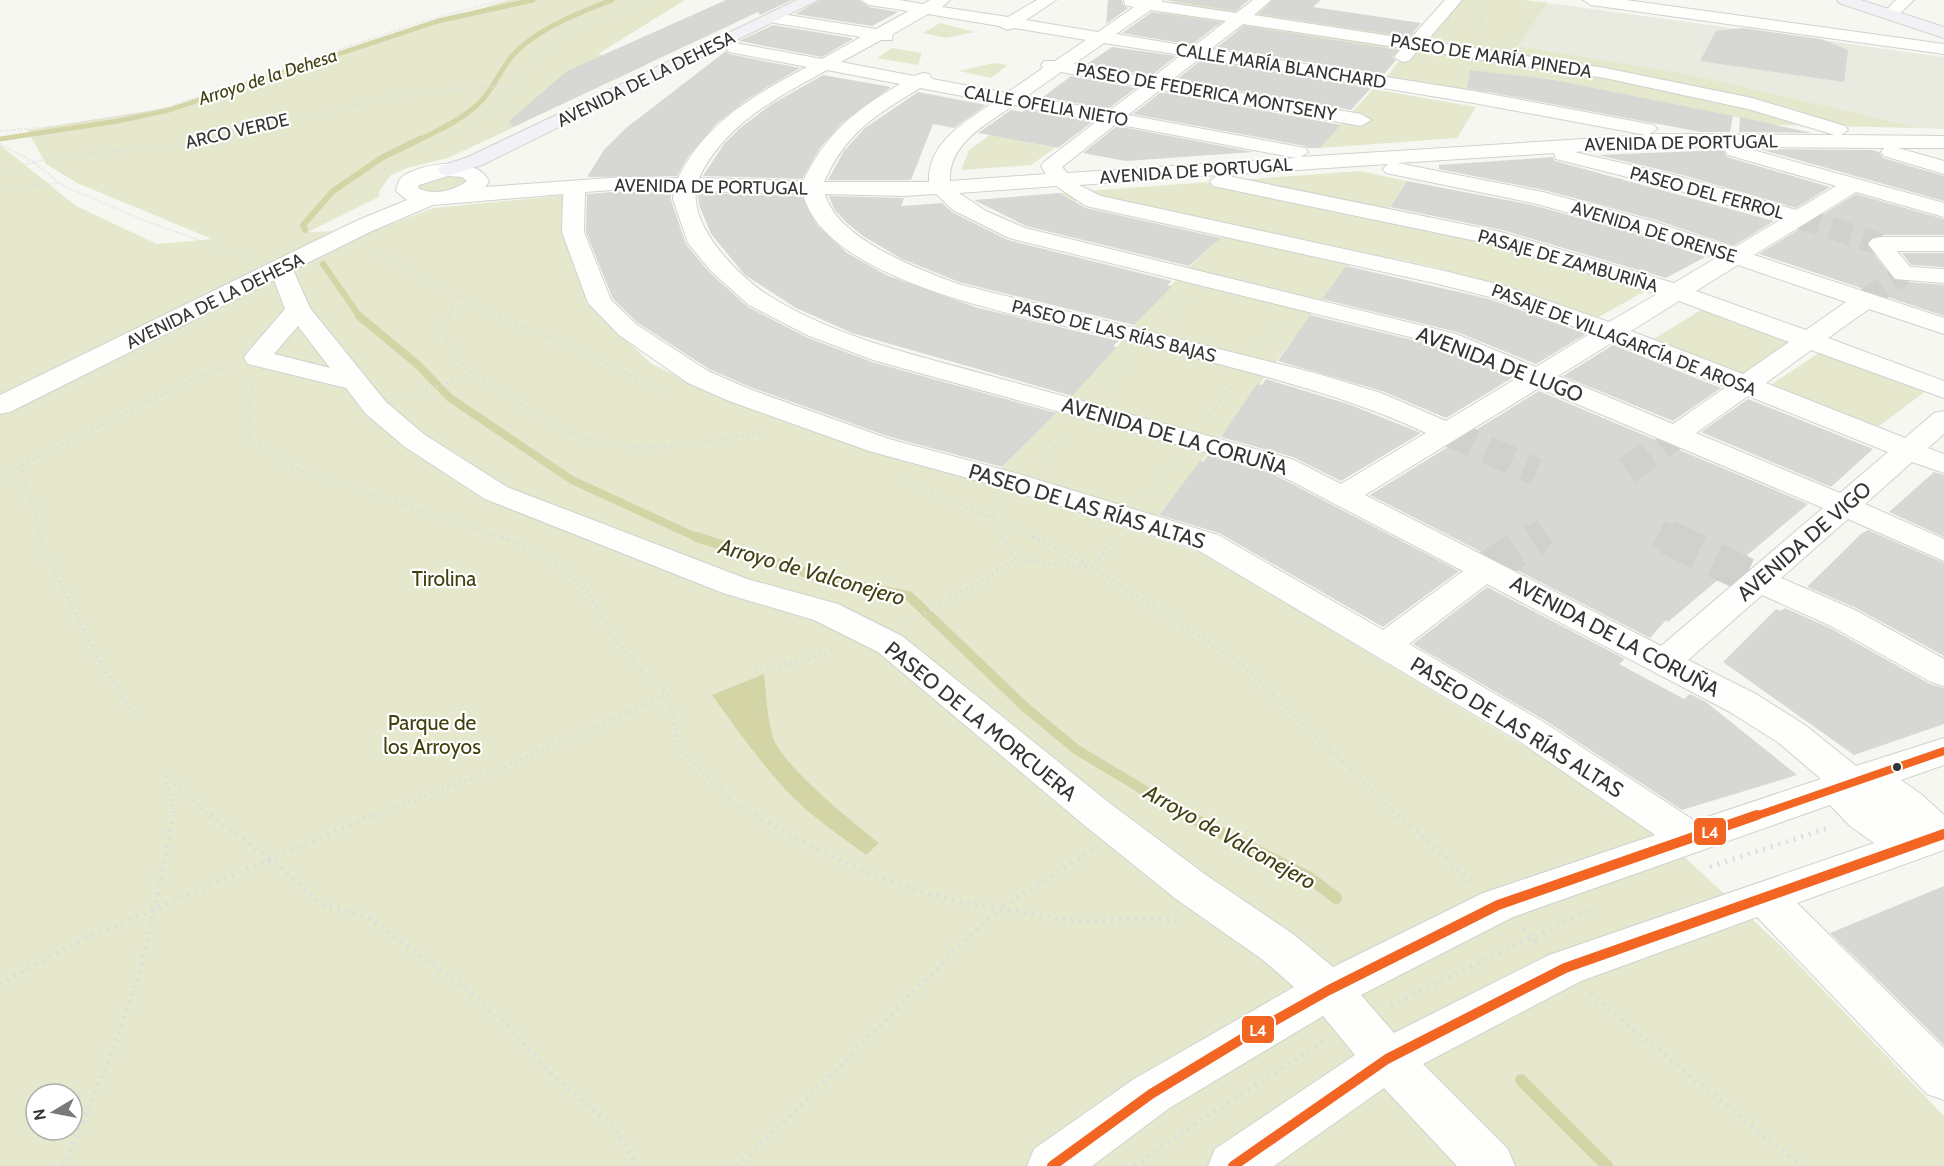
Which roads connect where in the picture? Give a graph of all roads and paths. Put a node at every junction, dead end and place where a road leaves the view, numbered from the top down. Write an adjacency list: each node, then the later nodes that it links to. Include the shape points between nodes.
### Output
1 (501, 0): 38 (path, via 414,24 159,110)
2 (657, 0): 34 (path, via 558,36 524,72)
3 (810, 0): 17 (main road, AVENIDA DE LA DEHESA)
4 (831, 0): 17 (main road, AVENIDA DE LA DEHESA)
5 (869, 0): 14 (street, CALLE MARÍA BLANCHARD)
6 (1048, 0): 18 (street)
7 (1116, 0): 13 (street, PASEO DE MARÍA PINEDA)
8 (1263, 0): 16 (street)
9 (1454, 0): 25 (street)
10 (1591, 0): 24 (street)
11 (1845, 0): 19 (main road)
12 (1863, 0): 15 (main road)
13 (1151, 2): 16 (street, PASEO DE MARÍA PINEDA); 23 (street)
14 (934, 4): 18 (street, CALLE MARÍA BLANCHARD); 22 (street)
15 (1900, 5): 20 (main road)
16 (1240, 18): 25 (street, PASEO DE MARÍA PINEDA); 28 (street)
17 (783, 19): 22 (street); 26 (main road, AVENIDA DE LA DEHESA); 50 (main road, AVENIDA DE LA DEHESA)
18 (1009, 24): 23 (street, CALLE MARÍA BLANCHARD)
19 (1918, 24): 21 (main road); 24 (street, via 1934,35 1926,41)
20 (1944, 27)
21 (1944, 33)
22 (882, 36): 29 (street)
23 (1103, 37): 28 (street, CALLE MARÍA BLANCHARD); 30 (street)
24 (1878, 38): 27 (street)
25 (1414, 44): 32 (street); 40 (street, PASEO DE MARÍA PINEDA, via 1605,73 1752,104)
26 (735, 48): 29 (street, CALLE OFELIA NIETO); 54 (main road, AVENIDA DE LA DEHESA)
27 (1944, 49)
28 (1197, 52): 32 (street, CALLE MARÍA BLANCHARD); 33 (street)
29 (824, 65): 31 (street, CALLE OFELIA NIETO); 55 (street, via 770,94 728,123 699,158)
30 (1055, 66): 33 (street, PASEO DE FEDERICA MONTSENY); 35 (street)
31 (920, 80): 35 (street, CALLE OFELIA NIETO); 60 (street, via 843,130 830,146)
32 (1382, 82): 37 (street); 39 (street, CALLE MARÍA BLANCHARD)
33 (1156, 84): 36 (street); 37 (street, PASEO DE FEDERICA MONTSENY)
34 (519, 85): 44 (path, via 510,98 469,125); 48 (path, ARCO VERDE, via 422,91 168,147 62,155)
35 (1011, 100): 36 (street, CALLE OFELIA NIETO); 58 (street, via 966,129 948,146 937,175)
36 (1112, 118): 45 (street, CALLE OFELIA NIETO); 53 (street, via 1051,166)
37 (1361, 120): 46 (street)
38 (0, 131)
39 (1684, 137): 40 (street, AVENIDA DE PORTUGAL); 43 (street, AVENIDA DE PORTUGAL); 46 (street, AVENIDA DE PORTUGAL); 57 (street)
40 (1856, 139): 41 (street, AVENIDA DE PORTUGAL); 49 (street, PASEO DE MARÍA PINEDA)
41 (1944, 140)
42 (0, 144): 48 (path)
43 (1547, 147): 46 (street, AVENIDA DE PORTUGAL); 64 (street, PASEO DEL FERROL, via 1567,157 1670,181)
44 (407, 155)
45 (1325, 158): 46 (street, AVENIDA DE PORTUGAL); 53 (street, AVENIDA DE PORTUGAL)
46 (1361, 158): 52 (street, AVENIDA DE PORTUGAL); 67 (street, AVENIDA DE ORENSE, via 1647,227)
47 (397, 161): 65 (path, via 369,179 344,215)
48 (35, 163): 51 (path, ARCO VERDE); 56 (path)
49 (1944, 168)
50 (448, 170): 54 (street, AVENIDA DE LA DEHESA, via 466,171); 62 (street, AVENIDA DE LA DEHESA, via 409,182)
51 (0, 171)
52 (1181, 173): 53 (street, AVENIDA DE PORTUGAL); 71 (street, PASAJE DE ZAMBURIÑA, via 1501,240)
53 (1058, 178): 58 (street, AVENIDA DE PORTUGAL); 76 (street, PASAJE DE VILLAGARCÍA DE AROSA, via 1071,191 1094,201 1437,276 1515,297)
54 (477, 179): 55 (street, AVENIDA DE PORTUGAL, via 500,184 622,177); 62 (street, AVENIDA DE LA DEHESA, via 468,190)
55 (687, 181): 59 (street, AVENIDA DE PORTUGAL); 60 (street, AVENIDA DE PORTUGAL); 88 (street, AVENIDA DE LA CORUÑA, via 684,199 700,243 719,266 758,300 816,330 882,354)
56 (60, 183): 61 (path); 68 (path, via 142,220)
57 (1854, 184): 63 (street); 64 (street)
58 (941, 185): 60 (street, AVENIDA DE PORTUGAL); 70 (street, AVENIDA DE LUGO, via 960,208 1017,233)
59 (574, 186): 62 (street, AVENIDA DE PORTUGAL); 100 (street, PASEO DE LAS RÍAS ALTAS, via 573,232 600,303 628,330 665,356 750,399 879,445)
60 (812, 187): 77 (street, PASEO DE LAS RÍAS BAJAS, via 832,226 906,271 967,295)
61 (0, 189)
62 (429, 195): 65 (street, AVENIDA DE LA DEHESA)
63 (1944, 210)
64 (1798, 218): 67 (street)
65 (359, 224): 68 (street, AVENIDA DE LA DEHESA); 72 (path, via 359,239 394,263)
66 (1944, 244): 69 (street, via 1880,244 1903,274)
67 (1736, 256): 71 (street); 73 (street, AVENIDA DE ORENSE)
68 (274, 266): 74 (street, PASEO DE LA MORCUERA); 85 (street, AVENIDA DE LA DEHESA); 87 (street, AVENIDA DE LA DEHESA)
69 (1944, 276)
70 (1203, 280): 77 (path); 81 (street, AVENIDA DE LUGO, via 1447,339)
71 (1677, 292): 76 (street); 78 (street, PASAJE DE ZAMBURIÑA)
72 (458, 297): 80 (path, via 442,329 450,354); 84 (path)
73 (1865, 300): 75 (street, AVENIDA DE ORENSE); 78 (street)
74 (297, 310): 79 (street); 86 (street, PASEO DE LA MORCUERA)
75 (1944, 326)
76 (1612, 332): 81 (street); 82 (street, PASAJE DE VILLAGARCÍA DE AROSA)
77 (1150, 339): 88 (path); 92 (street, PASEO DE LAS RÍAS BAJAS, via 1363,396)
78 (1809, 340): 82 (street); 83 (street, PASAJE DE ZAMBURIÑA)
79 (257, 358): 86 (street); 97 (path, via 199,376); 114 (path, via 250,398 250,440 294,468 495,534 548,557 586,589 615,639 648,678)
80 (471, 375): 86 (path); 91 (path, via 563,429 614,445 682,446)
81 (1540, 376): 92 (street); 93 (street, AVENIDA DE LUGO)
82 (1745, 386): 93 (street); 95 (street, PASAJE DE VILLAGARCÍA DE AROSA)
83 (1944, 390)
84 (670, 392)
85 (0, 393)
86 (366, 395): 109 (street, PASEO DE LA MORCUERA, via 415,441 496,493 735,586)
87 (0, 406)
88 (1086, 410): 100 (path); 101 (street, AVENIDA DE LA CORUÑA, via 1282,465)
89 (1944, 419): 95 (street, AVENIDA DE VIGO)
90 (753, 428): 91 (path)
91 (764, 432): 94 (path)
92 (1448, 432): 101 (street)
93 (1677, 434): 102 (street, AVENIDA DE LUGO)
94 (775, 437)
95 (1908, 451): 96 (street, PASAJE DE VILLAGARCÍA DE AROSA); 102 (street, AVENIDA DE VIGO)
96 (1944, 464)
97 (21, 465): 99 (path); 115 (path, via 45,553 100,661)
98 (899, 477): 103 (path)
99 (0, 480)
100 (1022, 484): 103 (path); 110 (street, PASEO DE LAS RÍAS ALTAS, via 1207,542)
101 (1344, 495): 107 (street, AVENIDA DE LA CORUÑA)
102 (1845, 506): 104 (street, AVENIDA DE LUGO); 108 (street, AVENIDA DE VIGO)
103 (989, 517): 105 (path); 106 (path)
104 (1944, 550)
105 (1016, 560): 106 (path); 109 (path)
106 (1092, 567): 123 (path, via 1237,660 1365,786)
107 (1487, 570): 110 (street); 111 (street, AVENIDA DE LA CORUÑA)
108 (1759, 581): 111 (street, AVENIDA DE VIGO); 113 (street, via 1843,618)
109 (892, 633): 112 (path, via 843,645 809,659); 118 (street, PASEO DE LA MORCUERA, via 890,644)
110 (1385, 645): 119 (street, PASEO DE LAS RÍAS ALTAS, via 1532,732)
111 (1664, 662): 117 (street, AVENIDA DE LA CORUÑA, via 1792,734)
112 (755, 670)
113 (1944, 674)
114 (668, 694): 121 (path, via 518,761); 125 (path, via 679,748 736,804 804,844 896,885)
115 (134, 715)
116 (1944, 750): 117 (street)
117 (1852, 782): 119 (street); 120 (street, AVENIDA DE LA CORUÑA, via 1864,816)
118 (1123, 832): 125 (path); 129 (street, PASEO DE LA MORCUERA, via 1191,887 1278,947)
119 (1690, 838): 123 (street)
120 (1932, 843): 122 (street)
121 (267, 859): 124 (path); 124 (path, via 166,776 174,811); 133 (path, via 320,904 368,917 466,989 555,1077 614,1127)
122 (1763, 896): 127 (street); 131 (street)
123 (1498, 905): 127 (path); 129 (street)
124 (154, 908): 128 (path, via 73,944); 132 (path, via 132,994 92,1102)
125 (999, 909): 126 (path, via 1084,922 1134,918); 134 (path, via 945,956 772,1135)
126 (1182, 921)
127 (1564, 968): 130 (street); 138 (path, via 1595,998)
128 (0, 984)
129 (1329, 990): 130 (street, PASEO DE LA MORCUERA); 135 (street, via 1151,1094)
130 (1387, 1059): 136 (street); 137 (street, PASEO DE LA MORCUERA)
131 (1944, 1079)
132 (63, 1166)
133 (637, 1166)
134 (736, 1166)
135 (1052, 1166)
136 (1233, 1166)
137 (1490, 1166)
138 (1801, 1166)

